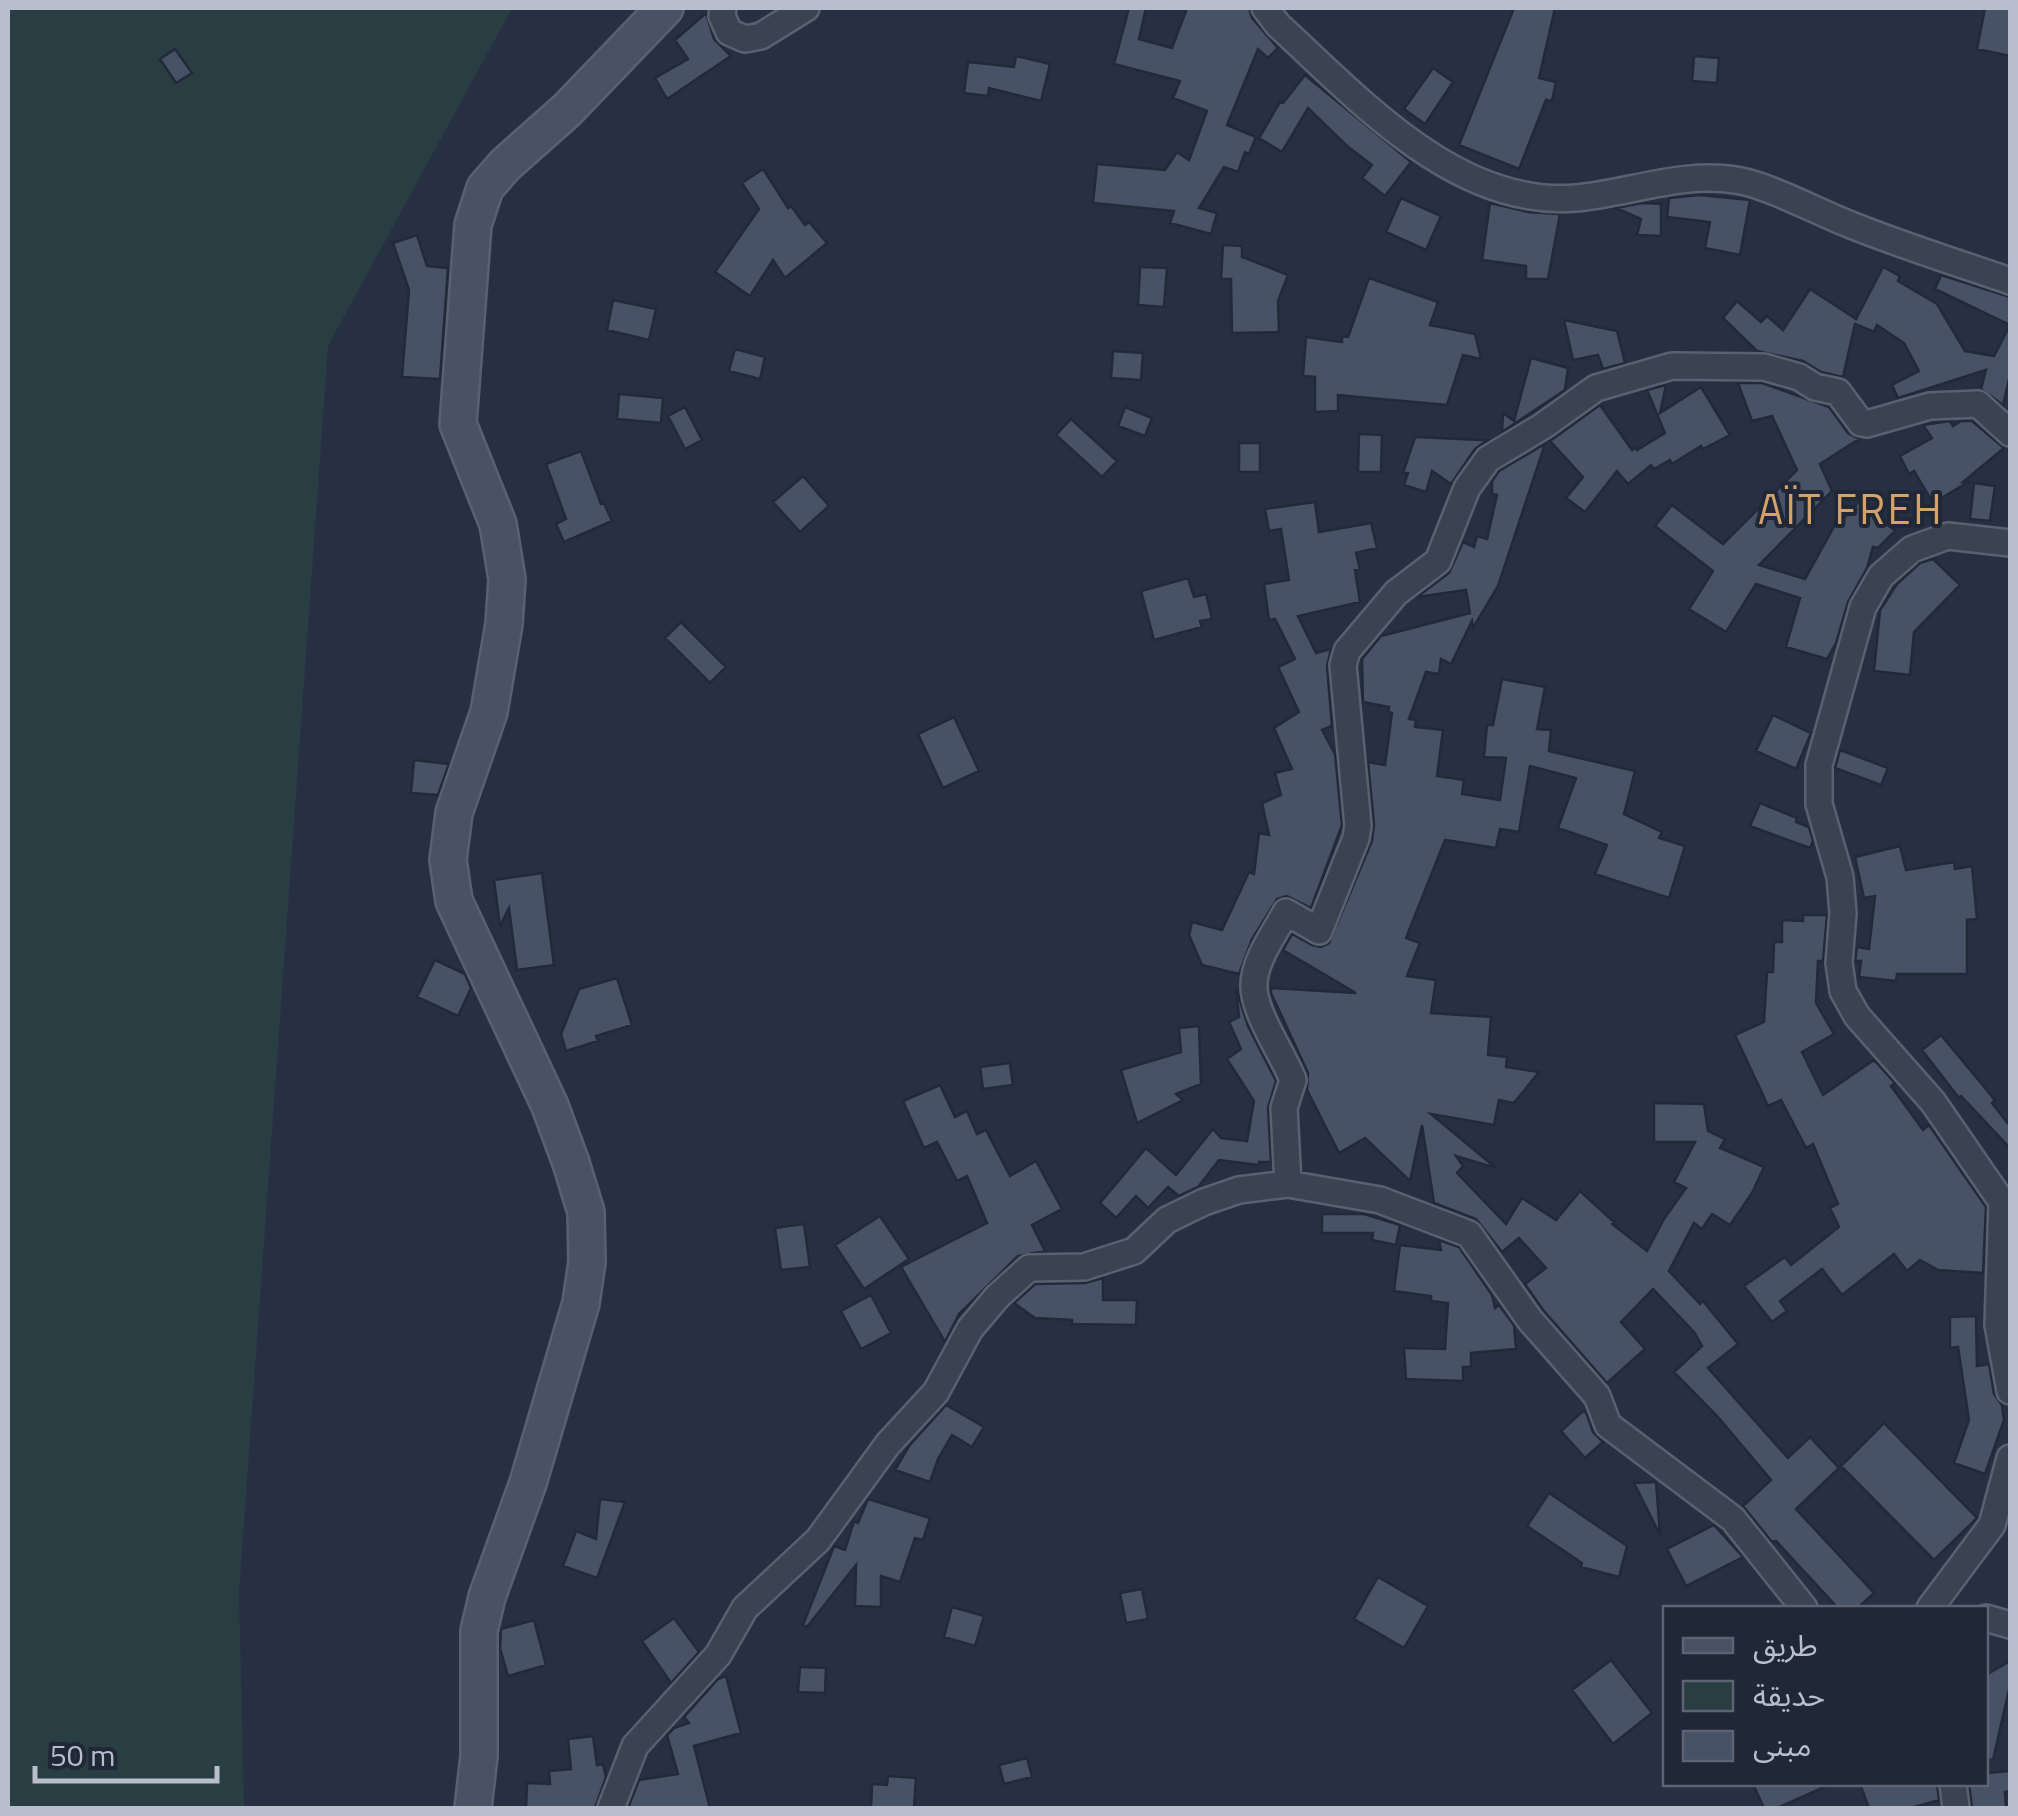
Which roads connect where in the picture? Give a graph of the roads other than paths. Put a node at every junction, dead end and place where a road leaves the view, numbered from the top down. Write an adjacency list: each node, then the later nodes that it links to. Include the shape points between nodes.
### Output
1 (665, 8): 13 (main road, via 505,165 486,188 472,225 458,424 498,524 507,579 489,712 454,814 448,860 454,901 566,1149 586,1212 587,1262 523,1500 487,1597)
2 (723, 8): 3 (street, via 729,32 745,39)
3 (806, 8)
4 (1266, 8): 5 (street, via 1395,133 1482,184 1527,197 1575,198 1688,179 1742,181)
5 (2010, 280)
6 (2010, 433): 8 (street, via 1978,404 1930,406 1867,424 1838,392 1764,366 1672,366 1596,388 1488,459 1467,488 1438,562 1396,593 1347,651 1356,838 1320,930 1286,912 1254,984 1259,1010 1293,1080 1284,1108)
7 (2010, 543): 9 (street, via 1948,536 1912,550 1881,576 1863,607 1819,766 1819,804 1840,877 1843,990 1856,1016 1934,1102 2002,1202 1998,1325)
8 (1288, 1184): 11 (street, via 1380,1200 1469,1234 1530,1320 1597,1396 1608,1425 1734,1518); 14 (street, via 1204,1202 1168,1220 1134,1251 1084,1267 1030,1268 997,1297 970,1329 936,1392 888,1444 818,1540 744,1608 718,1655 635,1746)
9 (2010, 1391)
10 (2010, 1458): 12 (street, via 1992,1525)
11 (1802, 1606)
12 (1940, 1606)
13 (472, 1808)
14 (611, 1808)

